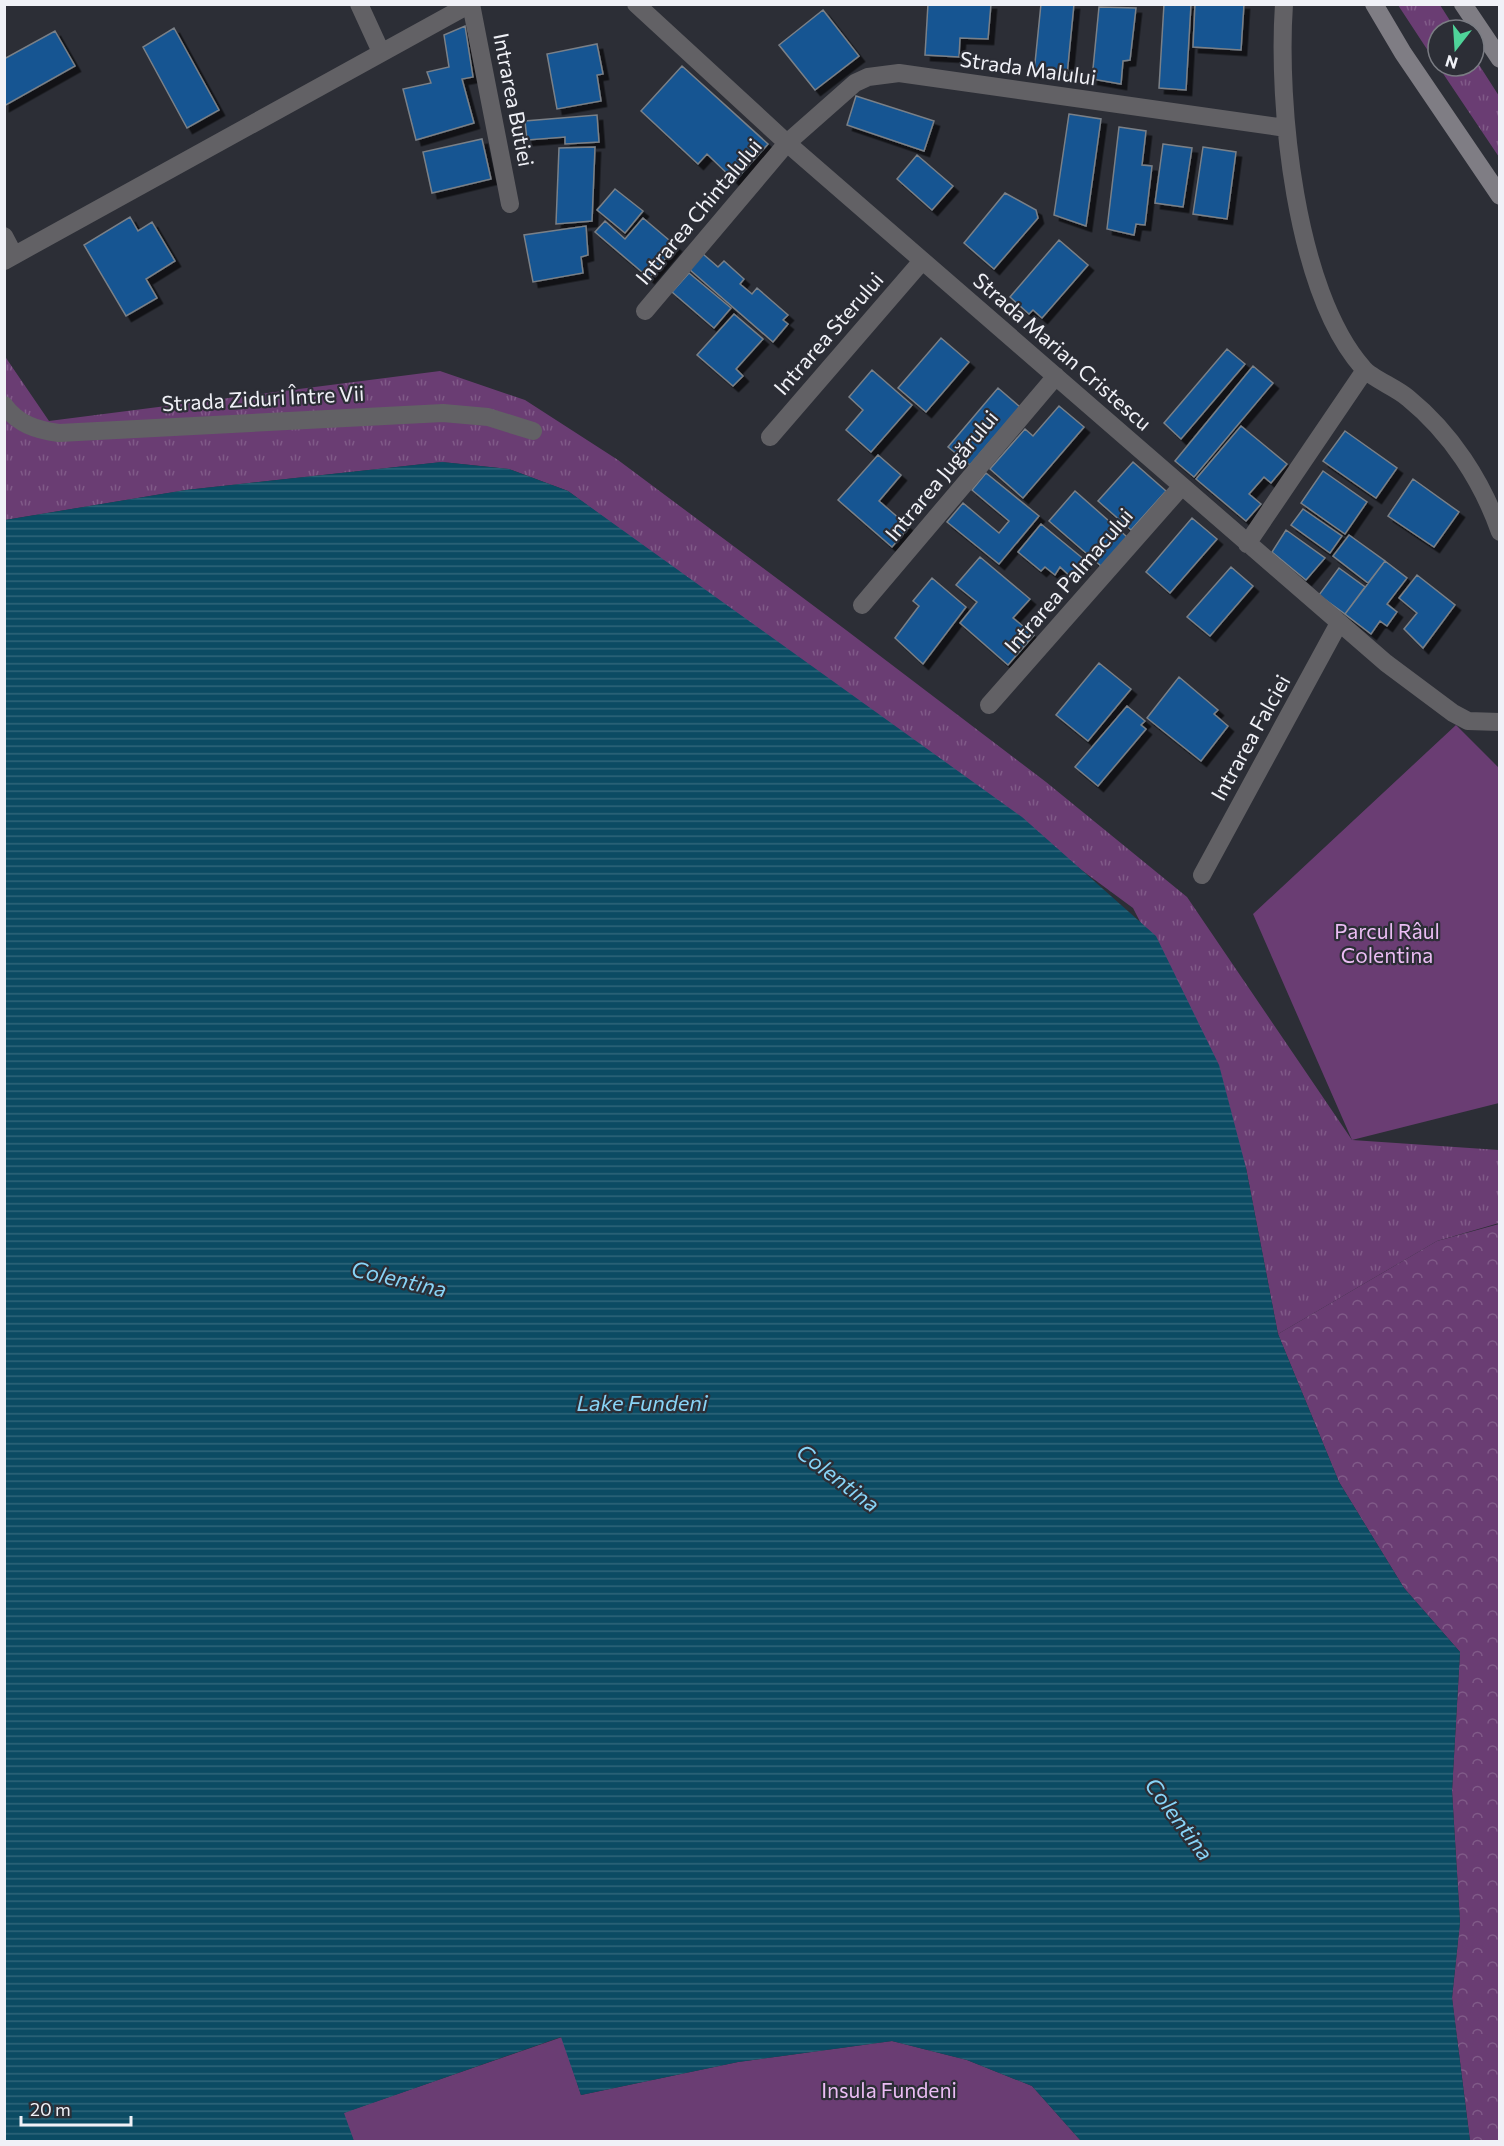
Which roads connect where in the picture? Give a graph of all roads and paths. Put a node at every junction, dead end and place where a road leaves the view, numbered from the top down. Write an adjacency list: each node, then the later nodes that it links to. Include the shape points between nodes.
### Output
1 (359, 4): 7 (street)
2 (471, 4): 7 (street); 12 (street, Intrarea Butiei)
3 (636, 4): 10 (street, Strada Marian Cristescu)
4 (1284, 4): 9 (street)
5 (1374, 4): 11 (main road)
6 (1463, 4): 8 (main road)
7 (381, 52): 14 (street)
8 (1500, 59)
9 (1286, 128): 10 (street, Strada Malului, via 899,73 855,83); 17 (street, via 1295,196 1316,276 1346,345)
10 (787, 143): 15 (street, Strada Marian Cristescu); 16 (street, Intrarea Chintalului)
11 (1500, 196)
12 (510, 204)
13 (4, 236): 14 (street)
14 (9, 258)
15 (922, 261): 18 (street, Strada Marian Cristescu); 21 (street, Intrarea Sterului)
16 (645, 311)
17 (1365, 370): 23 (street, via 1388,382 1435,422 1460,453 1490,505); 24 (street)
18 (1056, 376): 22 (street, Strada Marian Cristescu); 25 (street, Intrarea Jugărului)
19 (4, 405): 20 (street, Strada Ziduri Între Vii, via 14,418 59,434 443,413 488,417)
20 (533, 431)
21 (770, 437)
22 (1182, 486): 24 (street, Strada Marian Cristescu); 27 (street, Intrarea Palmacului)
23 (1500, 532)
24 (1247, 544): 26 (street, Strada Marian Cristescu)
25 (862, 605)
26 (1339, 623): 28 (street, Strada Marian Cristescu, via 1412,684 1468,721); 29 (street, Intrarea Falciei)
27 (989, 705)
28 (1500, 722)
29 (1202, 875)

